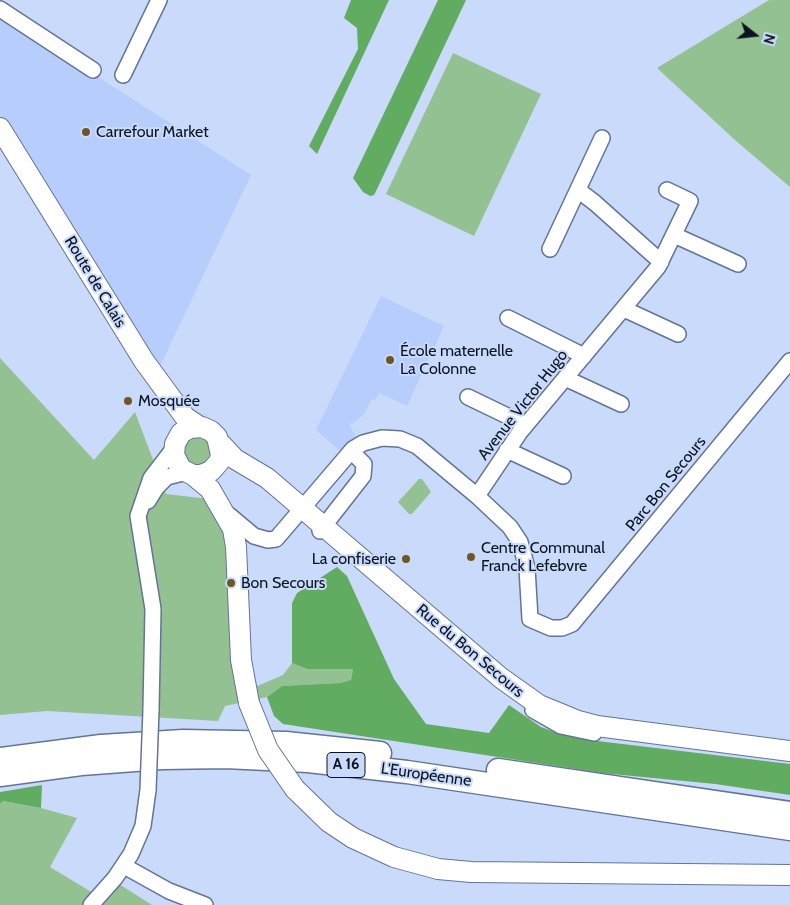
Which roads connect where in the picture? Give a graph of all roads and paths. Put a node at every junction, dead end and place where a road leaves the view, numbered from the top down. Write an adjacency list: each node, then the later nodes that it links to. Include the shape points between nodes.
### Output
1 (158, 0): 4 (street)
2 (0, 10): 3 (street)
3 (93, 70)
4 (123, 75)
5 (0, 128): 23 (main road, Route de Calais, via 144,361 185,416)
6 (602, 138): 8 (street)
7 (0, 146): 25 (main road, Route de Calais, via 155,390 170,422)
8 (578, 190): 11 (street); 12 (street)
9 (667, 190): 10 (street, Avenue Victor Hugo, via 690,201)
10 (674, 235): 12 (street, Avenue Victor Hugo); 13 (street)
11 (550, 249)
12 (661, 262): 14 (street, Avenue Victor Hugo)
13 (738, 264)
14 (624, 309): 16 (street); 17 (street, Avenue Victor Hugo)
15 (508, 318): 17 (street)
16 (678, 334)
17 (584, 356): 19 (street, Avenue Victor Hugo)
18 (790, 361): 30 (street, Parc Bon Secours, via 572,624 552,628 530,619 527,568 520,542 506,522)
19 (565, 378): 21 (street); 22 (street, Avenue Victor Hugo)
20 (468, 397): 22 (street)
21 (621, 404)
22 (526, 425): 26 (street, Avenue Victor Hugo)
23 (200, 427): 24 (main road, via 212,432); 25 (main road, via 183,432)
24 (221, 444): 28 (main road, via 221,457 214,469 204,474); 31 (main road, Rue du Bon Secours, via 232,456 258,472)
25 (174, 446): 28 (main road, via 177,463); 35 (street, via 157,468 143,495 138,521)
26 (507, 450): 29 (street); 30 (street, Avenue Victor Hugo)
27 (351, 451): 30 (street, via 375,439 404,440 424,450); 31 (street); 33 (street, via 364,464 363,476)
28 (190, 474): 32 (main road, via 210,489); 35 (street, via 167,478 149,500 143,522)
29 (563, 476)
30 (477, 496)
31 (302, 508): 33 (main road, Rue du Bon Secours); 34 (street)
32 (223, 509): 34 (street, via 258,538 271,540); 45 (main road, bridge, via 236,541 241,660 249,703 268,750 295,789 329,822 361,842 402,860 438,869)
33 (322, 529): 34 (street, Rue du Bon Secours, via 304,523); 36 (main road, Rue du Bon Secours, via 336,545 515,689 563,721)
34 (284, 532)
35 (144, 552): 44 (street, bridge, via 153,618 148,790 142,826)
36 (777, 751): 37 (street, Rue du Bon Secours)
37 (790, 758)
38 (0, 759): 40 (highway, L'Européenne / A 16, via 142,743 286,743 408,756)
39 (0, 775): 41 (highway, L'Européenne / A 16, via 142,759 273,759 407,772)
40 (790, 813)
41 (690, 814): 42 (highway, L'Européenne / A 16); 43 (highway)
42 (790, 829)
43 (790, 836)
44 (124, 866): 46 (street); 47 (street, via 169,891)
45 (790, 875)
46 (91, 905)
47 (205, 905)

